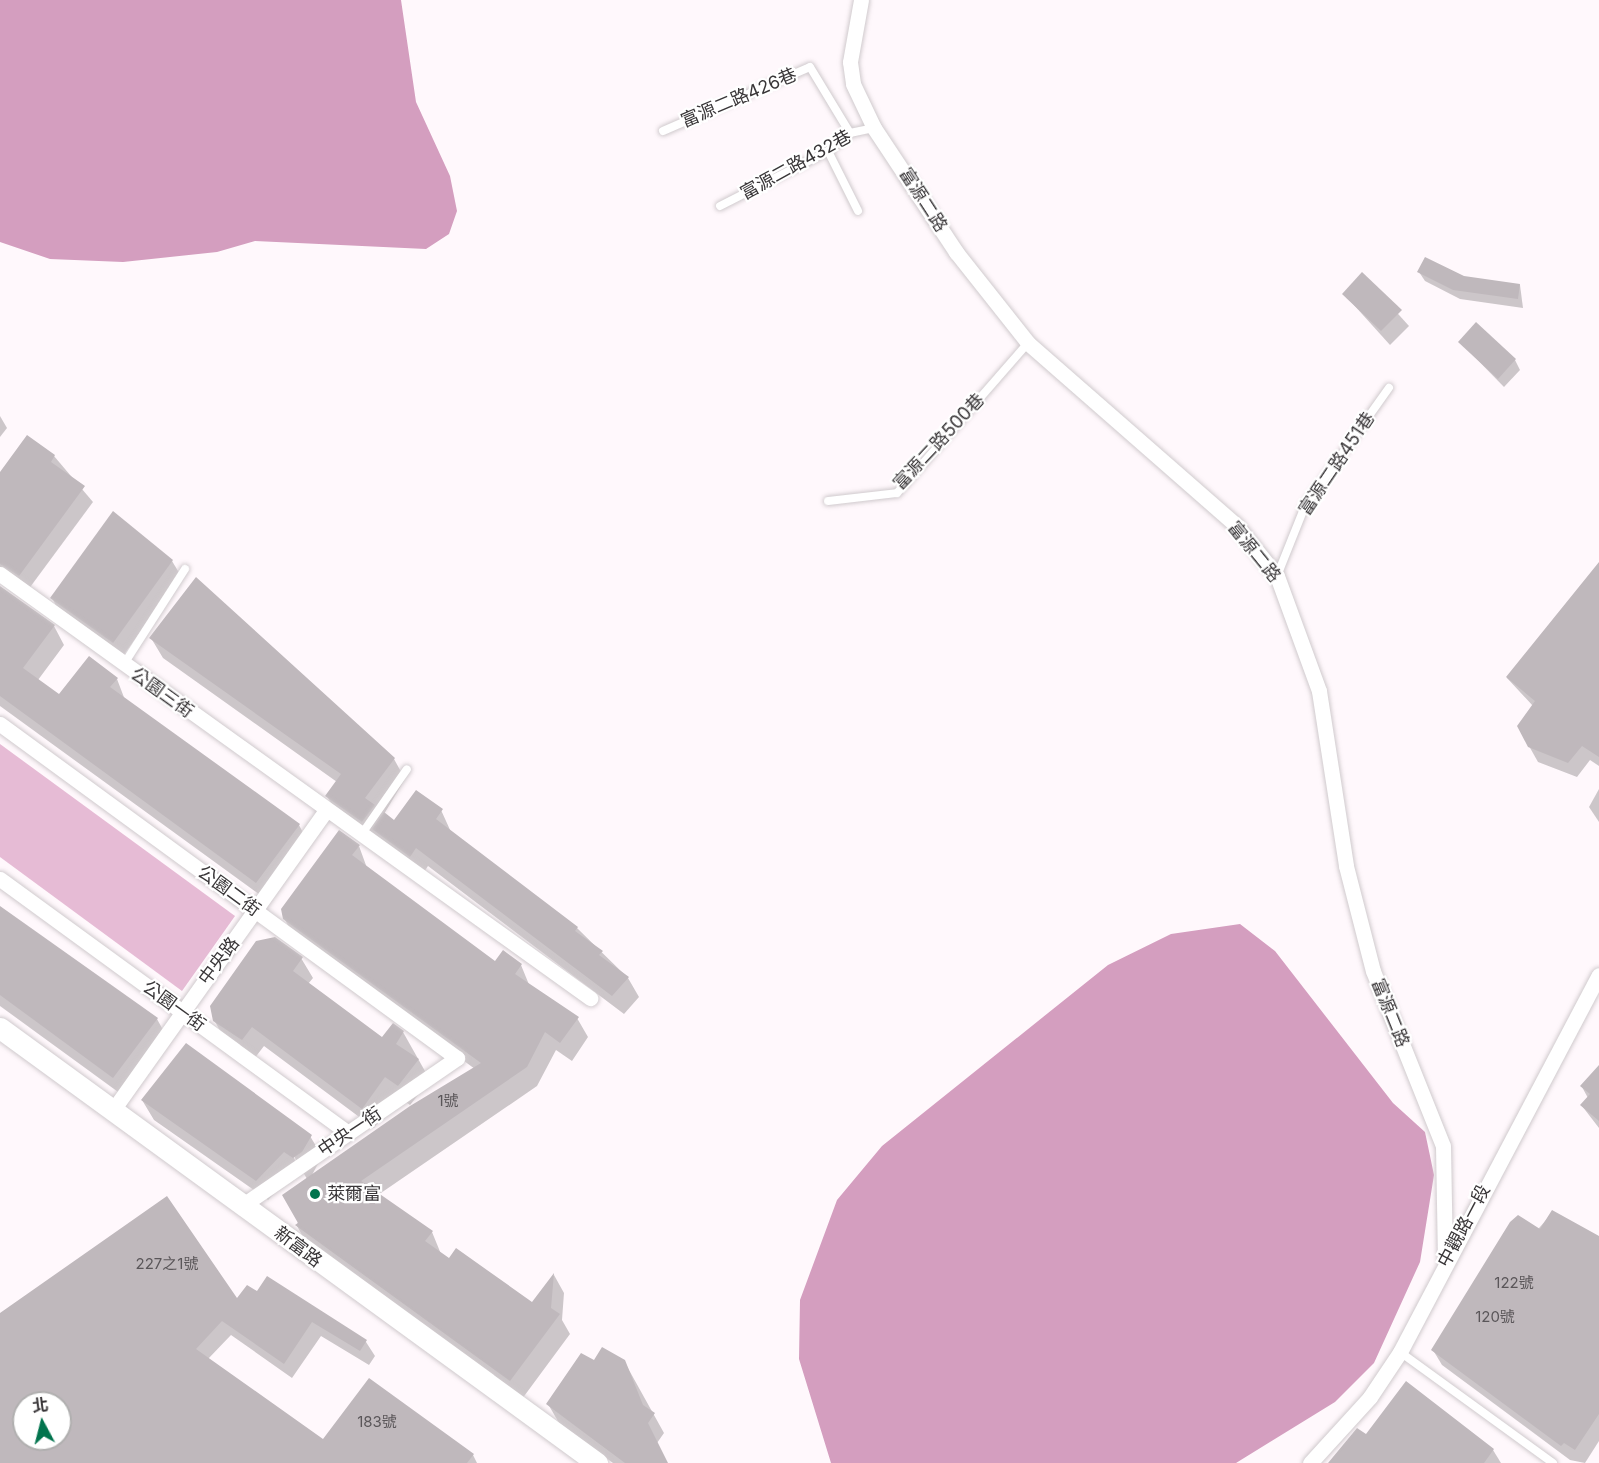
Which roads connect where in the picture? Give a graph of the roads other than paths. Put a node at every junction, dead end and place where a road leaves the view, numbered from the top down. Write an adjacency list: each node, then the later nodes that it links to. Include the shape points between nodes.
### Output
1 (861, 0): 2 (street, 富源二路, via 850,62 853,84)
2 (874, 128): 4 (lane, 富源二路432巷); 8 (street, 富源二路, via 956,252)
3 (663, 131): 4 (lane, 富源二路426巷, via 810,67)
4 (850, 133): 5 (lane, 富源二路432巷)
5 (828, 151): 6 (lane, 富源二路432巷); 7 (lane)
6 (720, 206)
7 (858, 211)
8 (1028, 343): 10 (lane, 富源二路500巷, via 897,493); 13 (street, 富源二路, via 1236,525)
9 (1389, 388): 13 (lane, 富源二路451巷, via 1305,506)
10 (828, 501)
11 (185, 569): 14 (lane)
12 (0, 574): 14 (street, 公園三街)
13 (1277, 576): 29 (street, 富源二路, via 1319,691 1346,866 1373,971 1443,1146)
14 (123, 664): 17 (street, 公園三街)
15 (0, 724): 20 (street, 公園二街)
16 (407, 769): 18 (lane)
17 (325, 812): 18 (street, 公園三街); 20 (street, 中央路)
18 (360, 836): 22 (street, 公園三街)
19 (0, 879): 23 (street, 公園一街)
20 (257, 911): 23 (street, 中央路); 25 (street, 公園二街)
21 (1599, 975): 29 (street, 中觀路一段)
22 (590, 998)
23 (181, 1011): 26 (street, 中央路); 27 (street, 公園一街)
24 (0, 1028): 26 (street, 新富路)
25 (457, 1058): 27 (street, 中央一街)
26 (113, 1110): 28 (street, 新富路)
27 (348, 1133): 28 (street, 中央一街)
28 (243, 1205): 31 (street, 新富路)
29 (1445, 1260): 30 (street, 中觀路一段)
30 (1400, 1352): 32 (street, 中觀路一段, via 1370,1397); 33 (lane)
31 (597, 1463)
32 (1310, 1463)
33 (1553, 1463)

